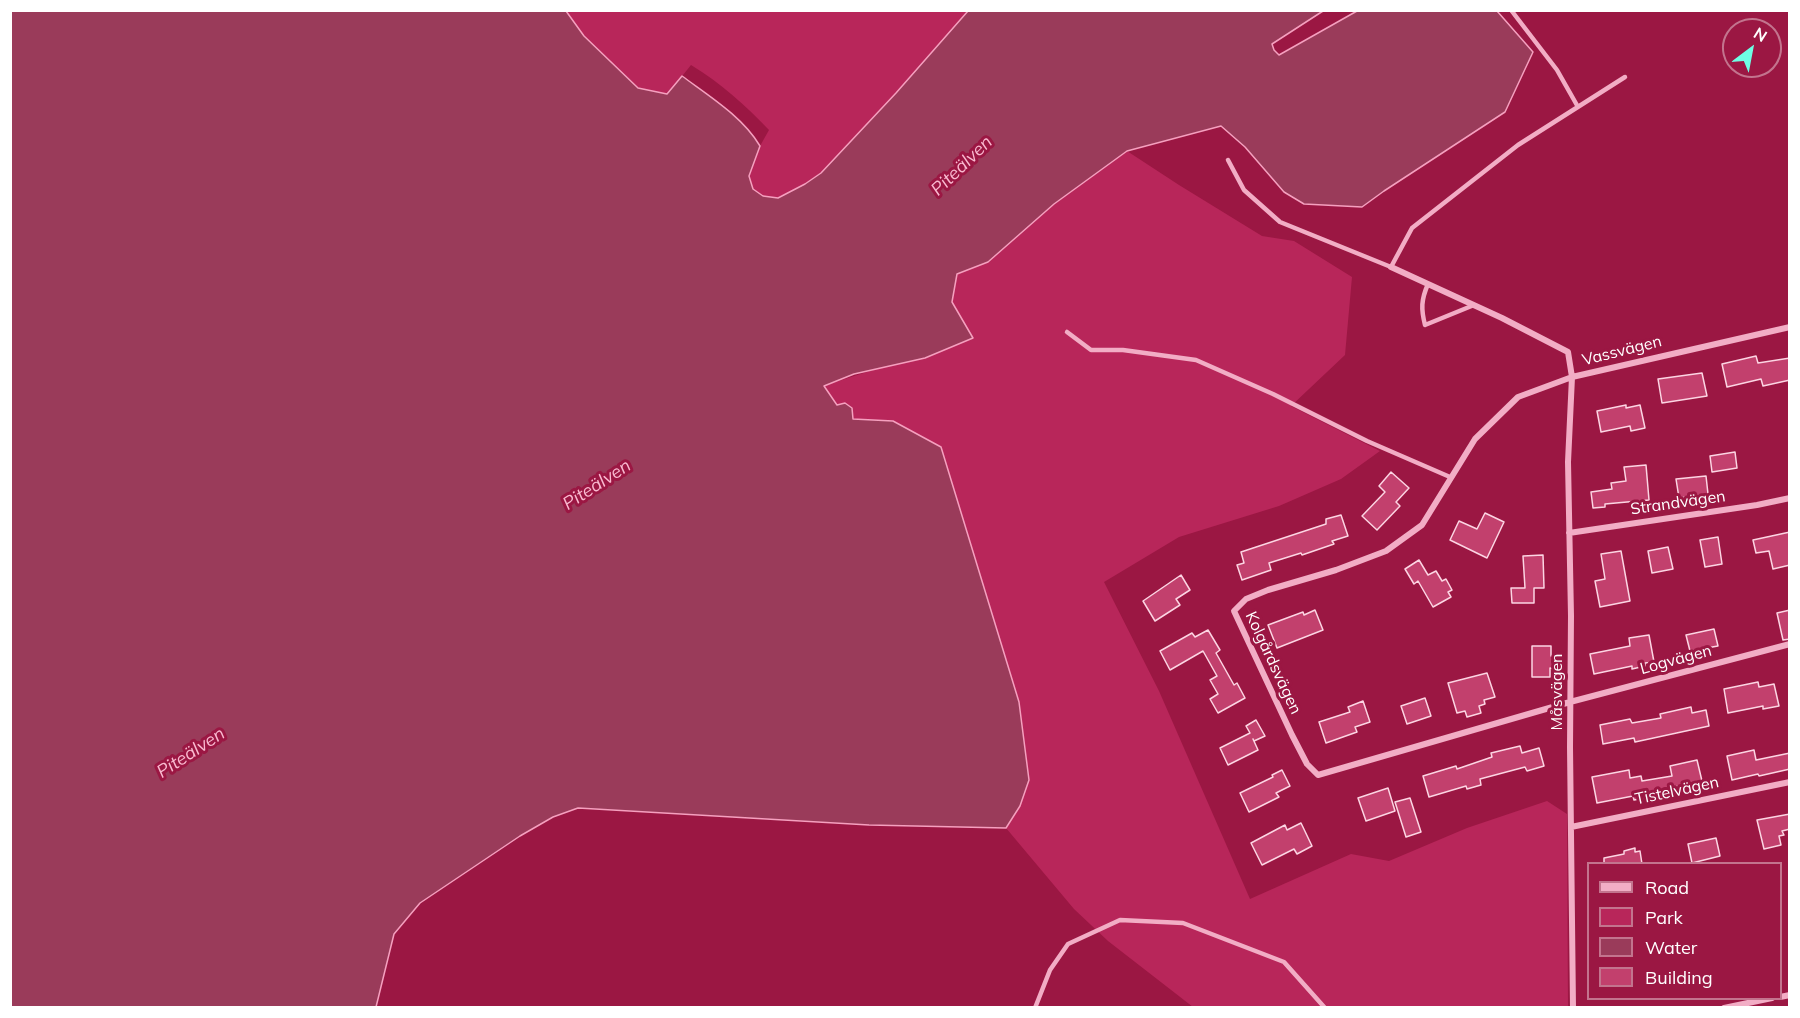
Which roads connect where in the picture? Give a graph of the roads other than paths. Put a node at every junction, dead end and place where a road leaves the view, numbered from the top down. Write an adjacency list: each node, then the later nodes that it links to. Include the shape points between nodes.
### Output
1 (1511, 10): 3 (lane, via 1557,70)
2 (1625, 77): 3 (lane)
3 (1578, 107): 5 (lane, via 1518,146 1412,228)
4 (1228, 160): 5 (lane, via 1244,190 1280,222)
5 (1391, 267): 6 (street, Vassvägen)
6 (1428, 284): 7 (street, Vassvägen); 7 (lane, via 1420,308 1425,325)
7 (1474, 305): 10 (street, Vassvägen, via 1568,352)
8 (1790, 327): 10 (street, Vassvägen)
9 (1067, 332): 11 (lane, via 1091,350 1123,350 1196,360)
10 (1572, 378): 11 (street, Kolgårdsvägen, via 1518,397 1475,439); 13 (street, Måsvägen)
11 (1450, 477): 15 (street, Kolgårdsvägen, via 1422,525 1386,551 1268,590 1246,599 1234,611 1307,764 1318,775)
12 (1790, 498): 13 (street, Strandvägen)
13 (1569, 533): 15 (street, Måsvägen)
14 (1790, 644): 15 (street, Logvägen)
15 (1570, 702): 17 (street, Måsvägen)
16 (1790, 782): 17 (street, Tistelvägen)
17 (1571, 827): 21 (street, Måsvägen)
18 (1767, 1000): 22 (street)
19 (1035, 1008): 20 (lane, via 1050,970 1068,944 1120,920 1183,922 1284,962)
20 (1325, 1008)
21 (1573, 1008)
22 (1724, 1008)

